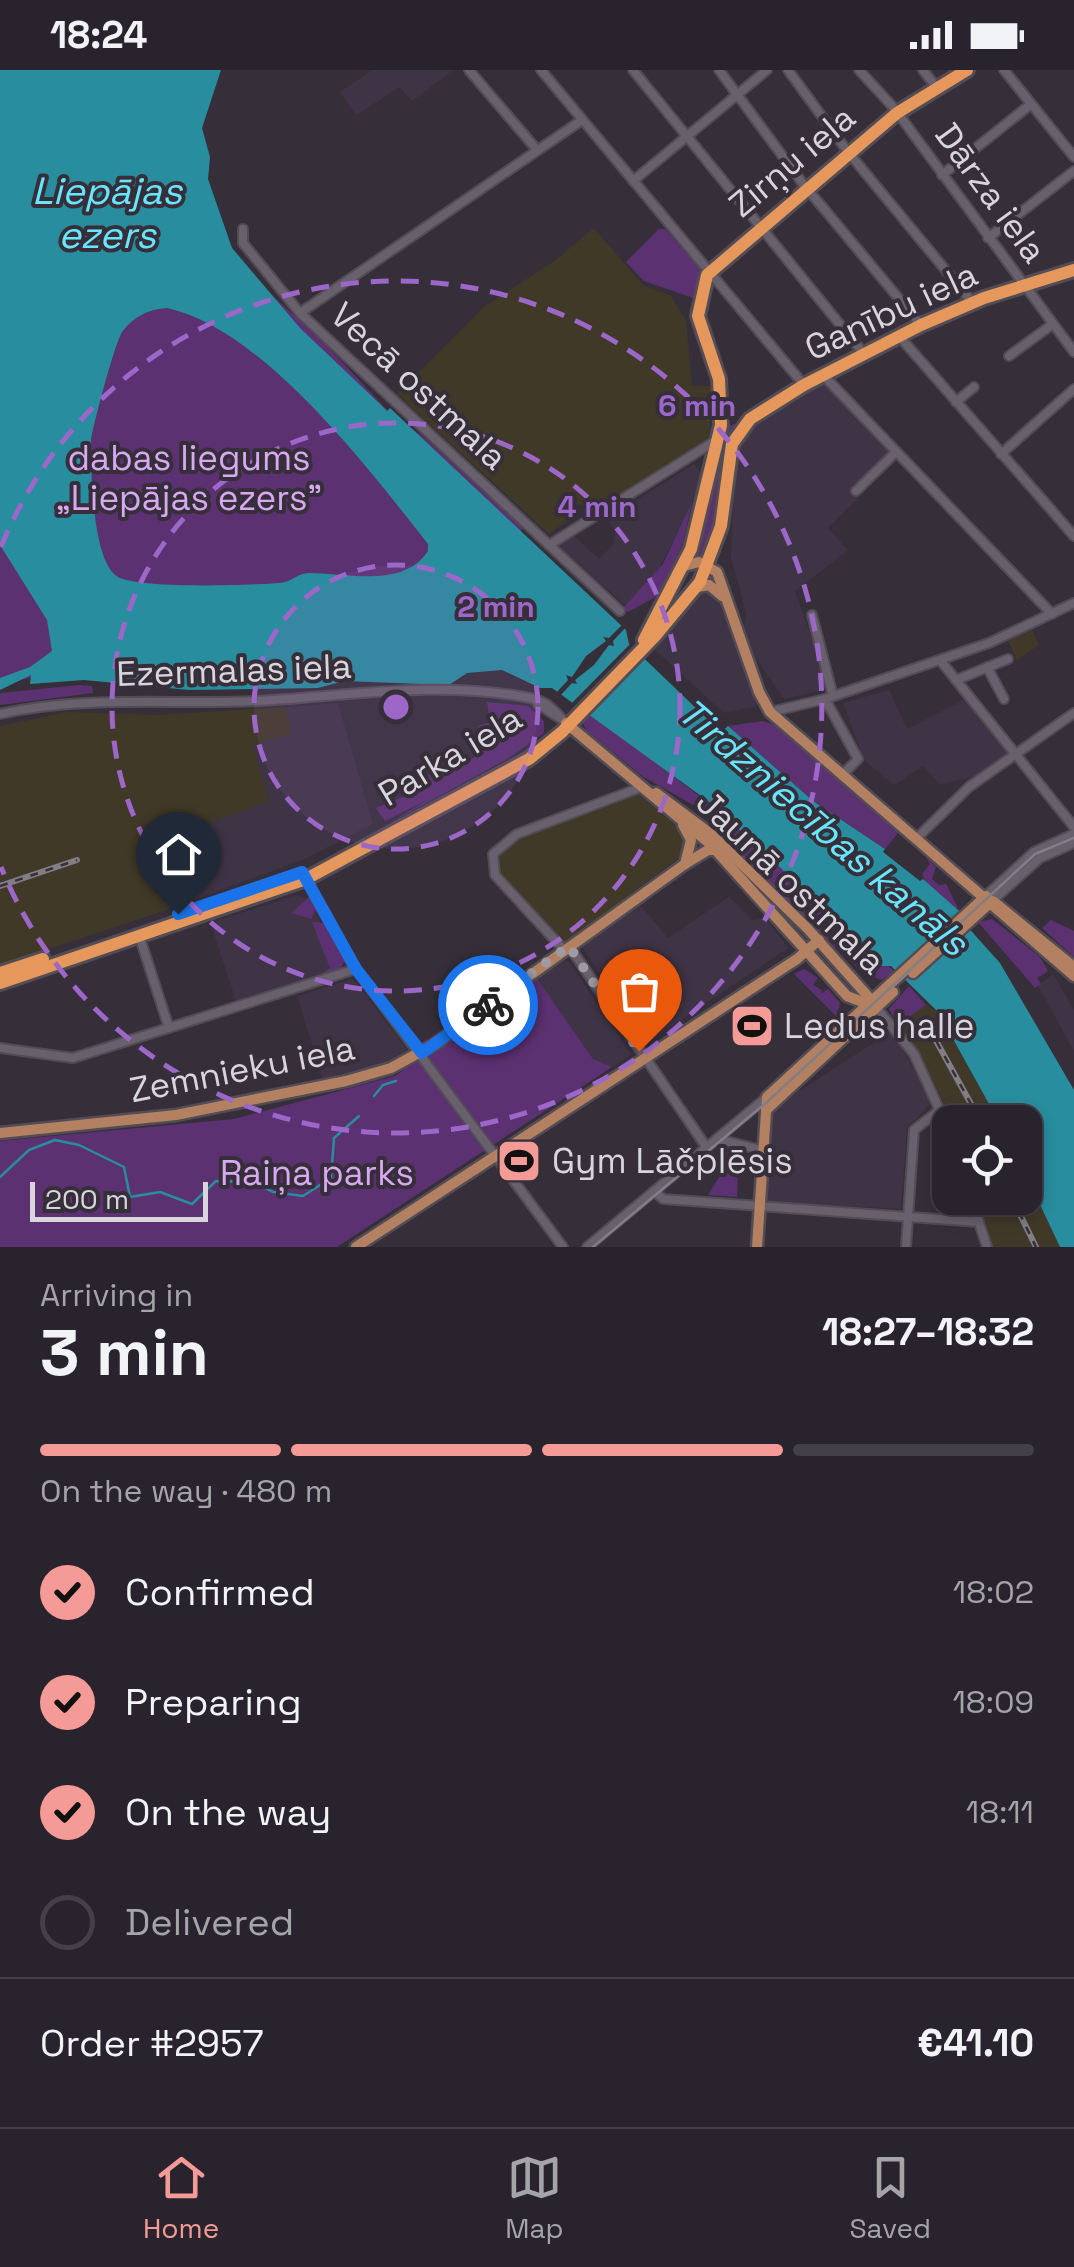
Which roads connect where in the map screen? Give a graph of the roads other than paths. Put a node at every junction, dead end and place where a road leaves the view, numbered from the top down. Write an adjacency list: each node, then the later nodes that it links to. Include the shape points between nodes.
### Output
1 (469, 70): 17 (street)
2 (541, 70): 15 (street)
3 (632, 70): 16 (street)
4 (719, 70): 12 (street)
5 (766, 70): 12 (street)
6 (788, 70): 18 (street)
7 (860, 70): 14 (street, Dārza iela)
8 (924, 70): 11 (street)
9 (966, 70): 11 (highway, Zirņu iela)
10 (1004, 70): 13 (street)
11 (937, 88): 14 (highway, Zirņu iela)
12 (738, 94): 16 (street); 23 (street)
13 (1031, 104): 19 (street); 21 (street)
14 (897, 113): 18 (highway, Zirņu iela); 21 (street, Dārza iela)
15 (582, 120): 17 (street); 22 (street)
16 (685, 138): 22 (street); 24 (street)
17 (537, 150): 31 (street)
18 (848, 152): 23 (highway, Zirņu iela); 30 (street)
19 (1074, 158)
20 (1074, 170): 26 (street)
21 (942, 175): 26 (street, Dārza iela)
22 (633, 180): 28 (street)
23 (806, 188): 24 (highway, Zirņu iela); 33 (street)
24 (758, 228): 28 (highway, Zirņu iela); 36 (street)
25 (243, 229): 31 (street, Vecā ostmala, via 243,244)
26 (988, 238): 29 (street, Dārza iela)
27 (1074, 270): 29 (highway, Ganību iela)
28 (710, 271): 39 (street); 43 (highway, via 698,316 722,396)
29 (1024, 286): 30 (highway, Ganību iela); 32 (street, Dārza iela)
30 (972, 302): 33 (highway, Ganību iela)
31 (300, 313): 50 (street, Vecā ostmala)
32 (1052, 324): 35 (street, Dārza iela); 37 (street)
33 (920, 325): 34 (highway, Ganību iela)
34 (899, 336): 36 (highway, Ganību iela); 42 (street)
35 (1074, 352)
36 (864, 354): 38 (highway, Ganību iela)
37 (1009, 356)
38 (823, 375): 39 (highway, Ganību iela); 44 (street)
39 (804, 385): 53 (highway, Ganību iela, via 743,426 729,452 721,526)
40 (974, 387): 42 (street)
41 (1074, 390): 45 (street)
42 (956, 402): 45 (street)
43 (718, 438): 46 (street); 47 (highway)
44 (896, 452): 48 (street); 58 (street)
45 (1001, 454): 49 (street)
46 (694, 456): 47 (street); 50 (street)
47 (713, 468): 51 (highway)
48 (856, 491)
49 (1074, 536)
50 (549, 545): 57 (street, Vecā ostmala)
51 (692, 549): 52 (highway); 53 (main road)
52 (684, 566): 53 (main road); 61 (highway)
53 (705, 566): 54 (highway); 55 (main road); 60 (main road, via 723,583)
54 (697, 586): 55 (main road, via 709,585); 61 (highway)
55 (722, 596): 60 (main road)
56 (1074, 603): 58 (street)
57 (620, 612)
58 (1052, 614): 63 (street)
59 (812, 615): 66 (street)
60 (732, 616): 68 (main road)
61 (643, 644): 71 (highway)
62 (1008, 659): 64 (street)
63 (940, 660): 65 (street); 66 (street)
64 (987, 667): 65 (street); 67 (street)
65 (956, 680): 72 (street)
66 (829, 698): 68 (street); 73 (street, via 858,758)
67 (1004, 700)
68 (770, 712): 73 (main road)
69 (0, 714): 71 (street, Ezermalas iela, via 82,701 424,692 530,698 552,706)
70 (1074, 714): 72 (street)
71 (564, 721): 74 (main road, Jaunā ostmala); 81 (highway, Parka iela, via 508,762)
72 (1018, 753): 76 (street); 77 (street)
73 (844, 774): 77 (main road)
74 (642, 787): 75 (main road, Jaunā ostmala); 79 (main road, Jaunā ostmala, via 682,810); 87 (street, via 517,834 493,854 495,875)
75 (672, 813): 79 (main road, Jaunā ostmala); 80 (main road, via 690,836)
76 (1074, 831): 82 (street, via 1034,852)
77 (918, 836): 82 (main road)
78 (1074, 844): 82 (street, via 1040,858)
79 (721, 850): 80 (main road, Zemnieku iela); 86 (main road, Jaunā ostmala); 88 (main road, Jaunā ostmala)
80 (685, 864): 87 (main road, Zemnieku iela)
81 (304, 876): 85 (highway, Parka iela); 90 (street); 91 (highway, Parka iela)
82 (989, 899): 83 (main road); 84 (main road); 89 (main road)
83 (969, 917): 84 (main road); 94 (main road)
84 (1012, 922): 92 (main road)
85 (139, 936): 95 (highway, Parka iela); 99 (street)
86 (818, 940): 88 (main road); 93 (main road, Jaunā ostmala)
87 (566, 948): 101 (main road, Zemnieku iela); 102 (street)
88 (807, 952): 96 (main road, Jaunā ostmala); 102 (main road)
89 (1074, 967)
90 (356, 969): 99 (street); 101 (street)
91 (0, 974)
92 (1074, 976)
93 (855, 978): 94 (main road, via 878,989); 97 (main road, Jaunā ostmala)
94 (899, 982): 97 (main road)
95 (0, 983)
96 (846, 996): 97 (main road, Jaunā ostmala); 98 (main road, via 850,1009)
97 (871, 1004): 98 (main road); 104 (street, via 914,1054); 105 (main road)
98 (840, 1027): 103 (main road)
99 (169, 1028): 100 (street, via 73,1058)
100 (0, 1048)
101 (422, 1053): 107 (main road, Zemnieku iela, via 346,1080 176,1115); 111 (street)
102 (644, 1060): 109 (street); 111 (main road)
103 (767, 1097): 105 (main road); 108 (street)
104 (939, 1105)
105 (766, 1110): 110 (main road)
106 (932, 1116): 115 (street, via 914,1130)
107 (0, 1133)
108 (718, 1139): 109 (street); 110 (street)
109 (707, 1148): 112 (street)
110 (764, 1150): 113 (main road)
111 (497, 1156): 117 (main road); 118 (street)
112 (655, 1192): 113 (street, via 664,1199); 119 (street)
113 (760, 1207): 115 (street); 120 (main road)
114 (976, 1215): 116 (street)
115 (909, 1216): 116 (street); 121 (street)
116 (978, 1222): 122 (street)
117 (356, 1247)
118 (563, 1247)
119 (587, 1247)
120 (758, 1247)
121 (906, 1247)
122 (987, 1247)

